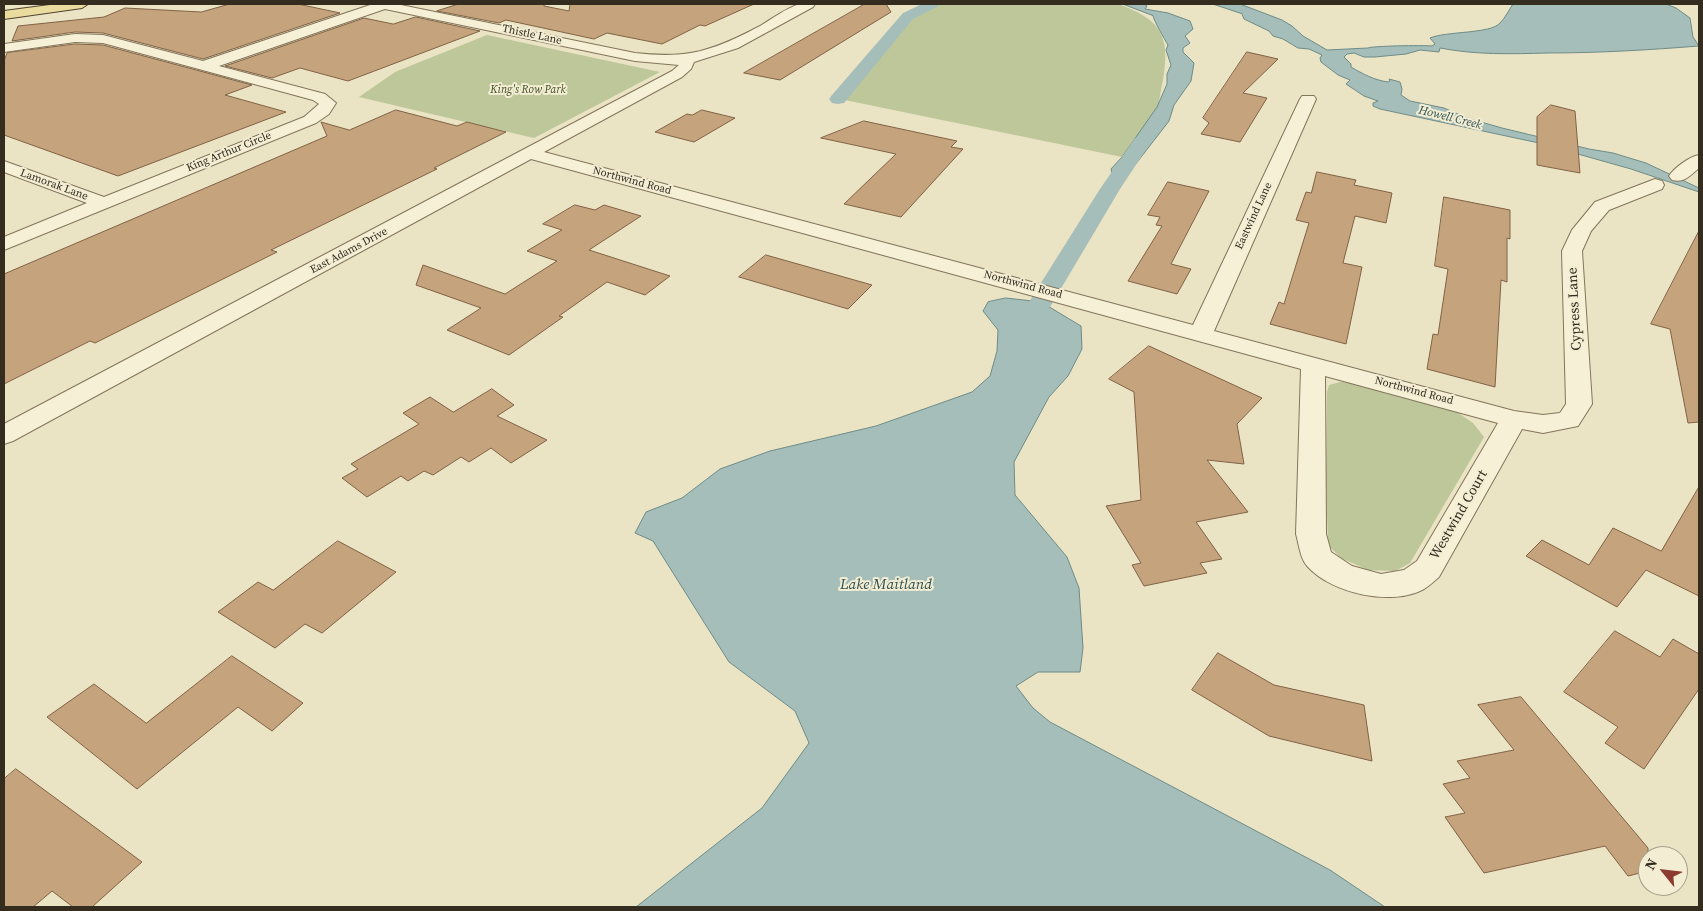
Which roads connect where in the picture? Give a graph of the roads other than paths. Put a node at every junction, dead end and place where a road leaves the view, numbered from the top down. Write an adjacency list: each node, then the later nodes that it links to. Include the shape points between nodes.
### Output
1 (40, 4): 5 (main road)
2 (82, 4): 6 (main road)
3 (384, 4): 8 (street, Thistle Lane, via 635,57); 9 (street)
4 (809, 4): 8 (street, Thistle Lane, via 713,53)
5 (4, 9)
6 (4, 15)
7 (4, 48): 9 (street, King Arthur Circle, via 75,38 103,39)
8 (687, 59): 11 (street, East Adams Drive, via 686,66 677,74)
9 (203, 66): 16 (street, King Arthur Circle, via 319,97 328,104 310,120)
10 (1308, 99): 18 (street, Eastwind Lane)
11 (531, 154): 18 (street, Northwind Road); 21 (street, East Adams Drive)
12 (1699, 160): 14 (street)
13 (4, 166): 16 (street, Lamorak Lane)
14 (1678, 176)
15 (1654, 185): 20 (street, Cypress Lane, via 1602,206 1582,230 1572,252 1580,404 1569,420 1543,424)
16 (104, 203): 17 (street, King Arthur Circle)
17 (4, 244)
18 (1201, 333): 19 (street, Northwind Road)
19 (1313, 364): 20 (street, Northwind Road); 20 (street, Westwind Court, via 1310,534 1318,558 1342,576 1381,586 1412,581 1428,569)
20 (1514, 419)
21 (4, 435)

